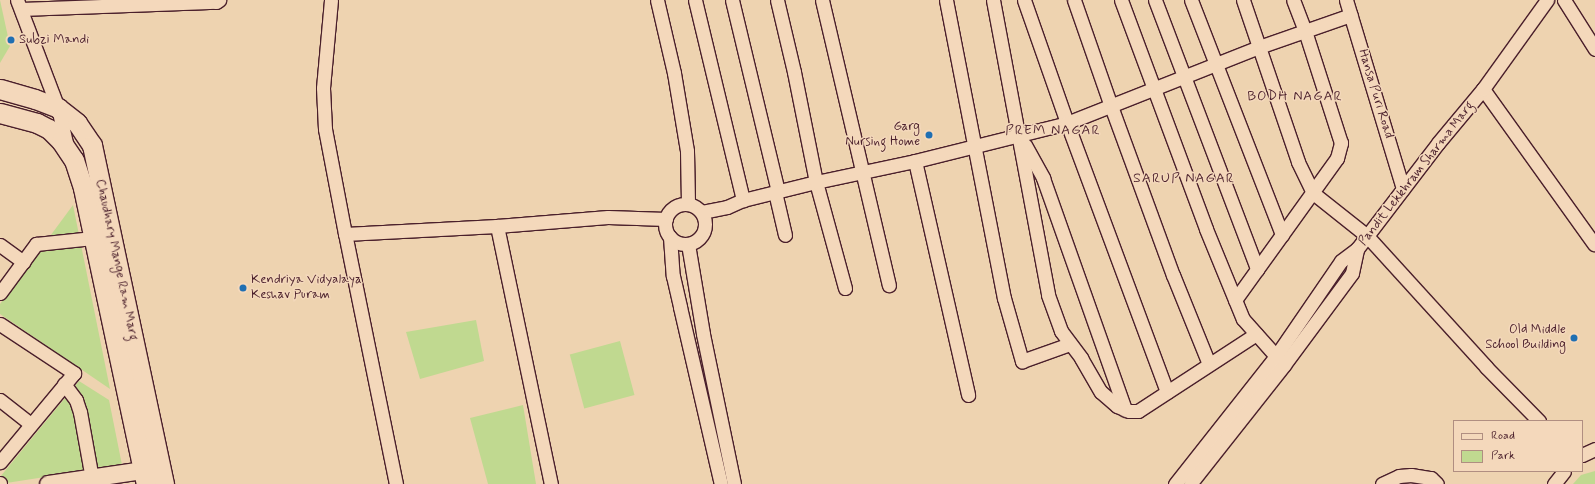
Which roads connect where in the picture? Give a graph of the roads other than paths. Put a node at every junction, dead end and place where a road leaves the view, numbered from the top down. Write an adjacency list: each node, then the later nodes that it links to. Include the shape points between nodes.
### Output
1 (219, 0): 20 (street)
2 (331, 0): 48 (street, via 323,88 325,129)
3 (657, 0): 44 (street, via 674,73 687,151)
4 (695, 0): 43 (street)
5 (732, 0): 41 (street)
6 (777, 0): 39 (street)
7 (822, 0): 38 (street)
8 (946, 0): 35 (street)
9 (993, 0): 34 (street)
10 (1024, 0): 33 (street)
11 (1074, 0): 30 (street)
12 (1121, 0): 29 (street)
13 (1155, 0): 26 (street)
14 (1191, 0): 25 (street)
15 (1243, 0): 23 (street)
16 (1294, 0): 22 (street)
17 (1346, 0): 21 (street, Hansa Puri Road)
18 (1547, 0): 28 (street, Pandit Lekkhram Sharma Marg)
19 (1564, 0): 24 (street)
20 (19, 4): 31 (street)
21 (1351, 15): 22 (street); 40 (street, Hansa Puri Road)
22 (1305, 31): 23 (street); 42 (street, via 1341,143 1337,158)
23 (1259, 47): 25 (street); 42 (street, via 1298,162)
24 (1595, 49)
25 (1216, 65): 26 (street); 50 (street)
26 (1184, 78): 29 (street); 59 (street)
27 (0, 89): 31 (main road, Chaudhary Mange Ram Marg)
28 (1483, 89): 40 (street, Pandit Lekkhram Sharma Marg, via 1438,142); 55 (street)
29 (1155, 90): 30 (street); 63 (street)
30 (1111, 106): 33 (street); 68 (street, via 1173,275)
31 (58, 108): 36 (street); 81 (main road, Chaudhary Mange Ram Marg, via 76,123 92,144)
32 (0, 113): 36 (main road, Chaudhary Mange Ram Marg, via 37,123 48,129)
33 (1067, 123): 34 (street); 70 (street)
34 (1020, 135): 35 (street); 66 (street, via 1048,295 1061,331); 73 (street, via 1042,178)
35 (976, 146): 37 (street); 66 (street, via 1004,298 1022,360)
36 (68, 150): 53 (main road, Chaudhary Mange Ram Marg, via 83,188)
37 (915, 161): 38 (street); 71 (street)
38 (862, 172): 39 (street); 60 (street)
39 (816, 182): 41 (street); 61 (street)
40 (1403, 189): 51 (street, Pandit Lekkhram Sharma Marg)
41 (777, 192): 43 (street); 49 (street)
42 (1313, 193): 50 (street); 51 (street)
43 (743, 200): 45 (street, via 727,207)
44 (688, 204): 45 (street); 46 (street, via 673,208)
45 (702, 212): 54 (street, via 705,218 704,232 695,242)
46 (666, 219): 47 (street, via 608,217); 52 (street)
47 (497, 226): 48 (street); 84 (street)
48 (345, 234): 83 (street)
49 (784, 235)
50 (1282, 235): 59 (street)
51 (1367, 236): 57 (street, Pandit Lekkhram Sharma Marg); 74 (street, via 1486,367)
52 (670, 237): 54 (street, via 681,244); 85 (street, via 673,276)
53 (93, 238): 58 (street, via 36,244); 81 (main road, Chaudhary Mange Ram Marg)
54 (688, 244): 86 (street, via 703,334)
55 (1594, 244)
56 (0, 245): 58 (street)
57 (1358, 249): 67 (street, via 1341,261); 88 (street, Pandit Lekkhram Sharma Marg, via 1352,273 1284,365)
58 (23, 262): 62 (street)
59 (1257, 269): 63 (street)
60 (889, 285)
61 (845, 288)
62 (0, 293)
63 (1235, 300): 65 (street, via 1243,319)
64 (0, 324): 69 (street, via 74,373)
65 (1256, 334): 67 (street); 68 (street)
66 (1070, 344): 73 (street, via 1101,392)
67 (1276, 356): 87 (street)
68 (1209, 364): 70 (street)
69 (64, 384): 75 (street); 80 (street, via 76,400 80,412)
70 (1167, 392): 73 (street, via 1138,411)
71 (968, 395)
72 (0, 400): 75 (street)
73 (1125, 410)
74 (1539, 420)
75 (31, 424): 78 (street)
76 (1595, 449): 77 (street)
77 (1583, 455)
78 (0, 462)
79 (1563, 472): 91 (street)
80 (92, 479): 81 (street); 82 (street)
81 (154, 479)
82 (48, 484)
83 (396, 484)
84 (551, 484)
85 (721, 484)
86 (734, 484)
87 (1175, 484)
88 (1190, 484)
89 (1382, 484): 90 (street, via 1399,476 1411,475 1431,478)
90 (1437, 484)
91 (1554, 484)

